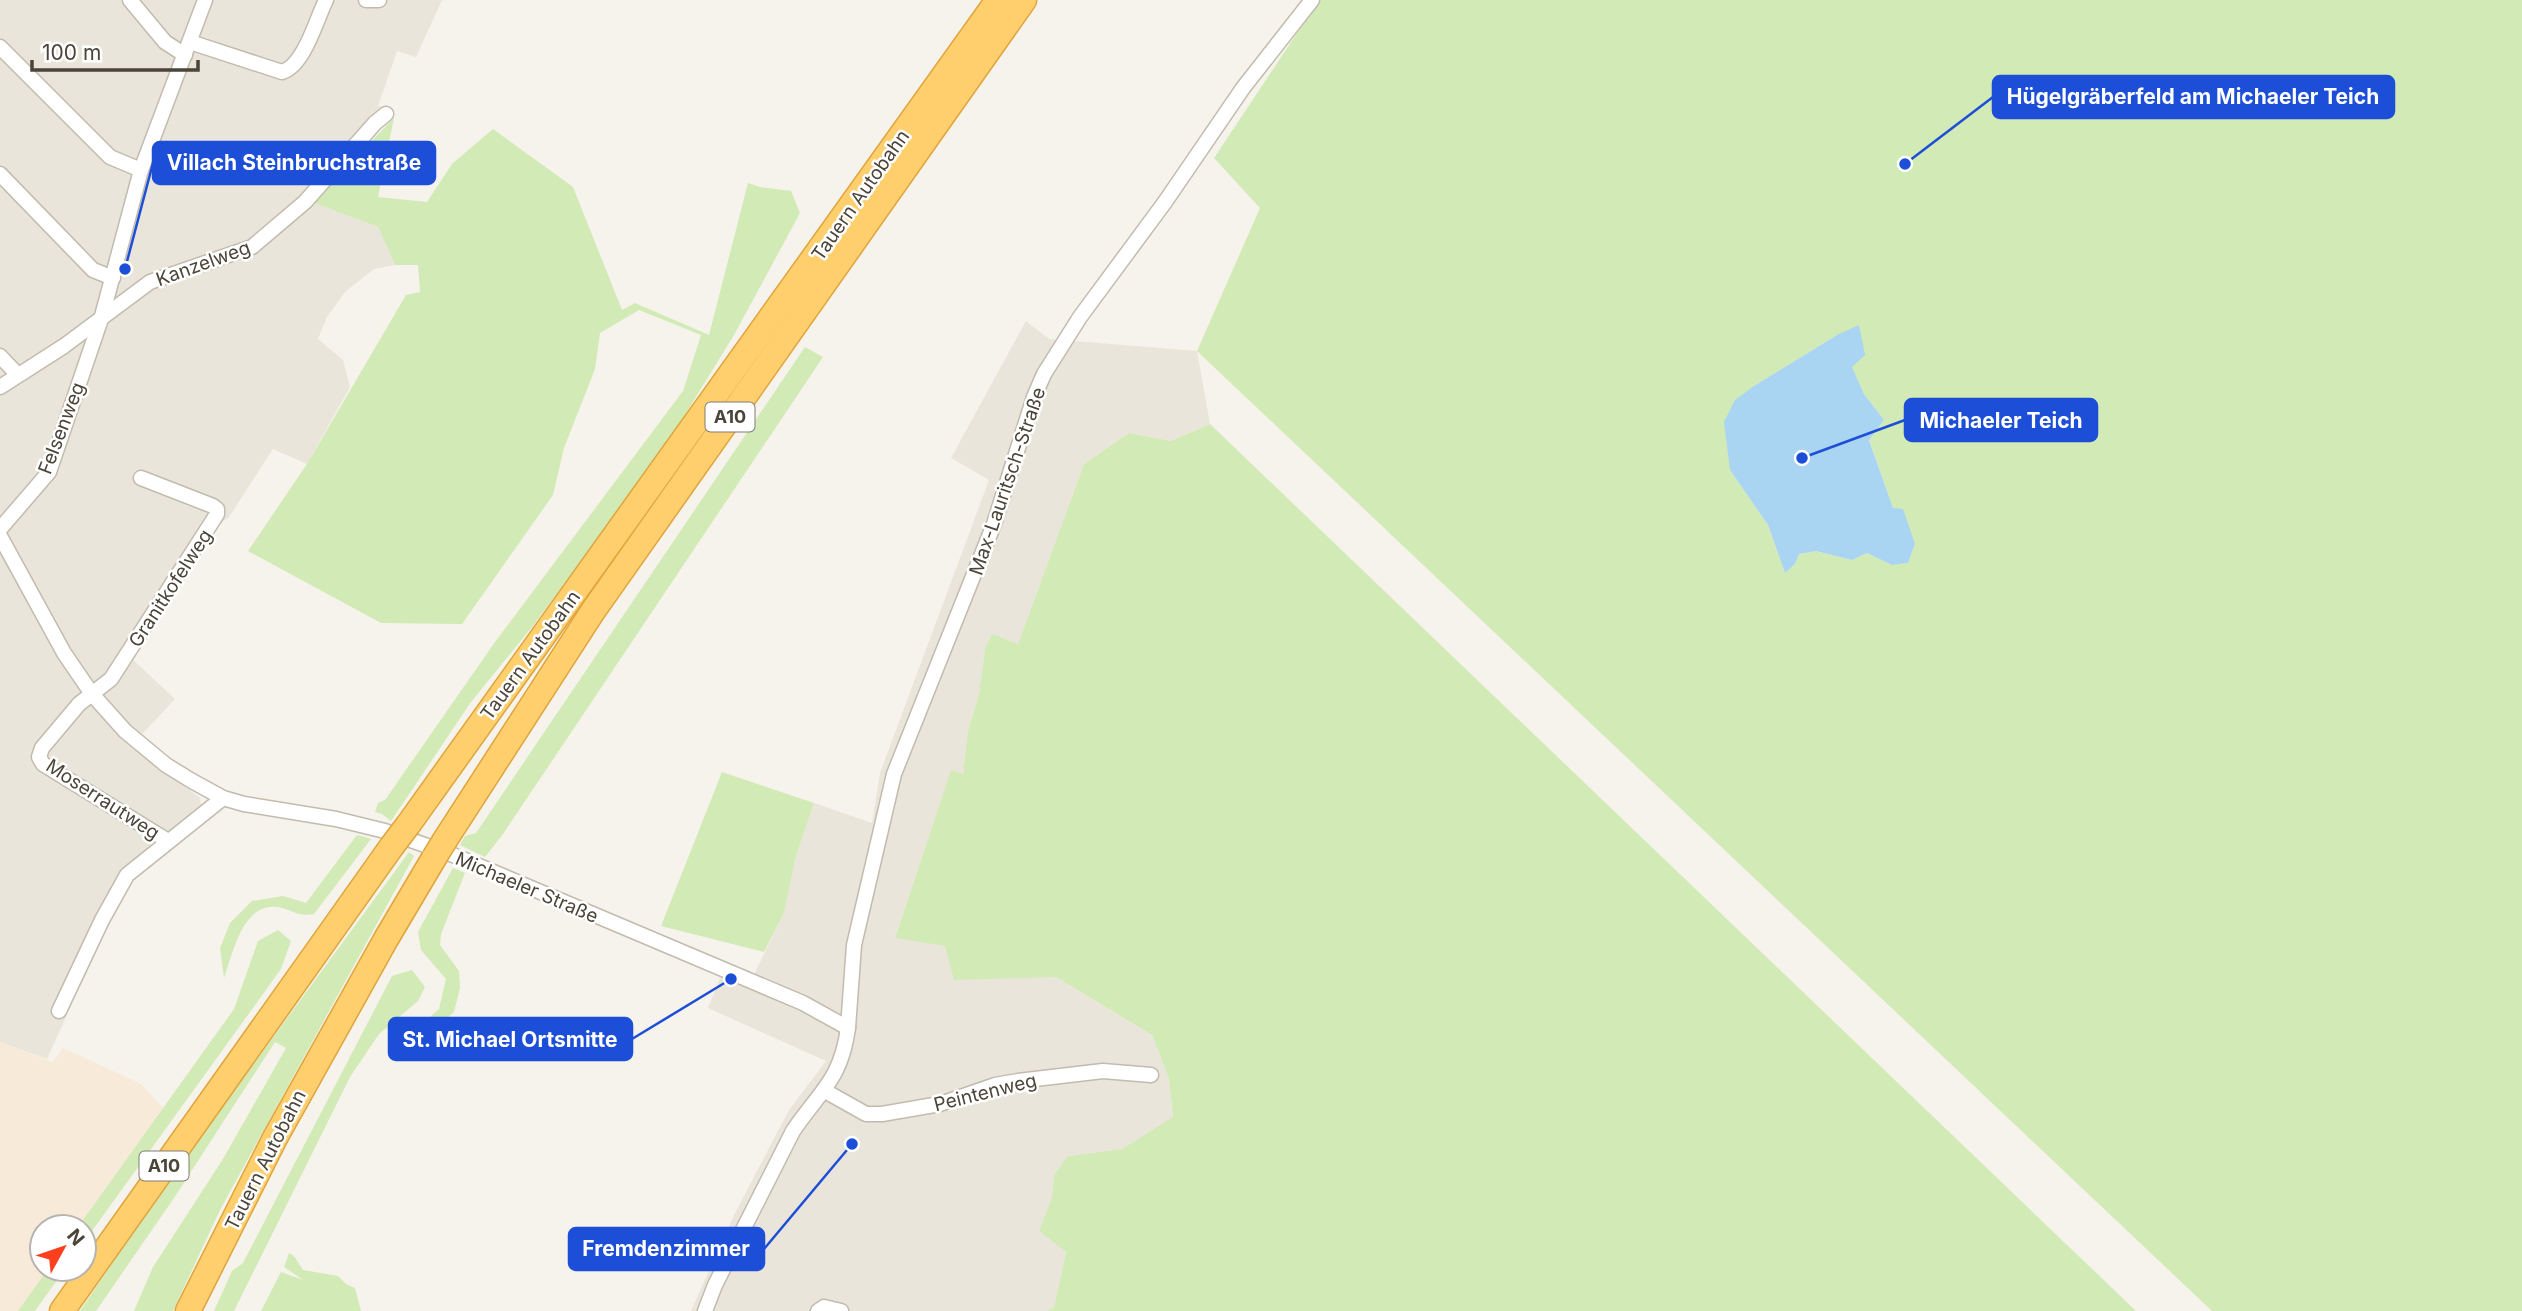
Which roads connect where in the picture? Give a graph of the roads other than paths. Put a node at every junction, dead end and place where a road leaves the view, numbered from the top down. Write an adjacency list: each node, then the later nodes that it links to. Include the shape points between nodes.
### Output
1 (130, 0): 10 (street, via 165,42)
2 (205, 0): 10 (street, Felsenweg)
3 (326, 0): 10 (street, via 298,62 288,70)
4 (366, 0): 5 (street)
5 (379, 0)
6 (998, 0): 29 (highway, Tauern Autobahn / A10, bridge)
7 (1024, 0): 30 (highway, Tauern Autobahn / A10, via 593,611 440,849 275,1138)
8 (1312, 0): 26 (street, Max-Lauritsch-Straße, via 1243,89 1044,374 994,524 894,774 854,945)
9 (0, 47): 12 (street, via 110,156)
10 (187, 49): 12 (street, Felsenweg)
11 (386, 114): 15 (street, Kanzelweg, via 305,202 252,247 150,282)
12 (141, 170): 14 (street, Felsenweg)
13 (0, 174): 14 (street, via 93,270)
14 (113, 278): 15 (street, Felsenweg)
15 (102, 316): 17 (street, Kanzelweg); 20 (street, Felsenweg, via 48,472)
16 (0, 356): 17 (street)
17 (17, 374): 18 (street, Kanzelweg)
18 (0, 387)
19 (141, 478): 22 (street, Granitkofelweg, via 213,506 217,514 111,679)
20 (0, 529)
21 (0, 536): 22 (street, Michaeler Straße, via 64,653)
22 (92, 694): 23 (street, Michaeler Straße, via 125,731 166,765); 24 (street, Moserrautweg, via 42,748 43,764)
23 (223, 798): 24 (street, Moserrautweg); 26 (street, Michaeler Straße, via 385,831 453,855 803,1003)
24 (168, 841): 25 (street, Moserrautweg, via 128,876)
25 (59, 1011)
26 (848, 1028): 28 (street, via 845,1053)
27 (1151, 1075): 28 (street, Peintenweg, via 1103,1071 1018,1081 940,1104 882,1114 866,1114)
28 (825, 1090): 31 (street, via 793,1131)
29 (62, 1311)
30 (188, 1311)
31 (705, 1311)
32 (818, 1311): 33 (street, via 824,1307)
33 (841, 1311)

